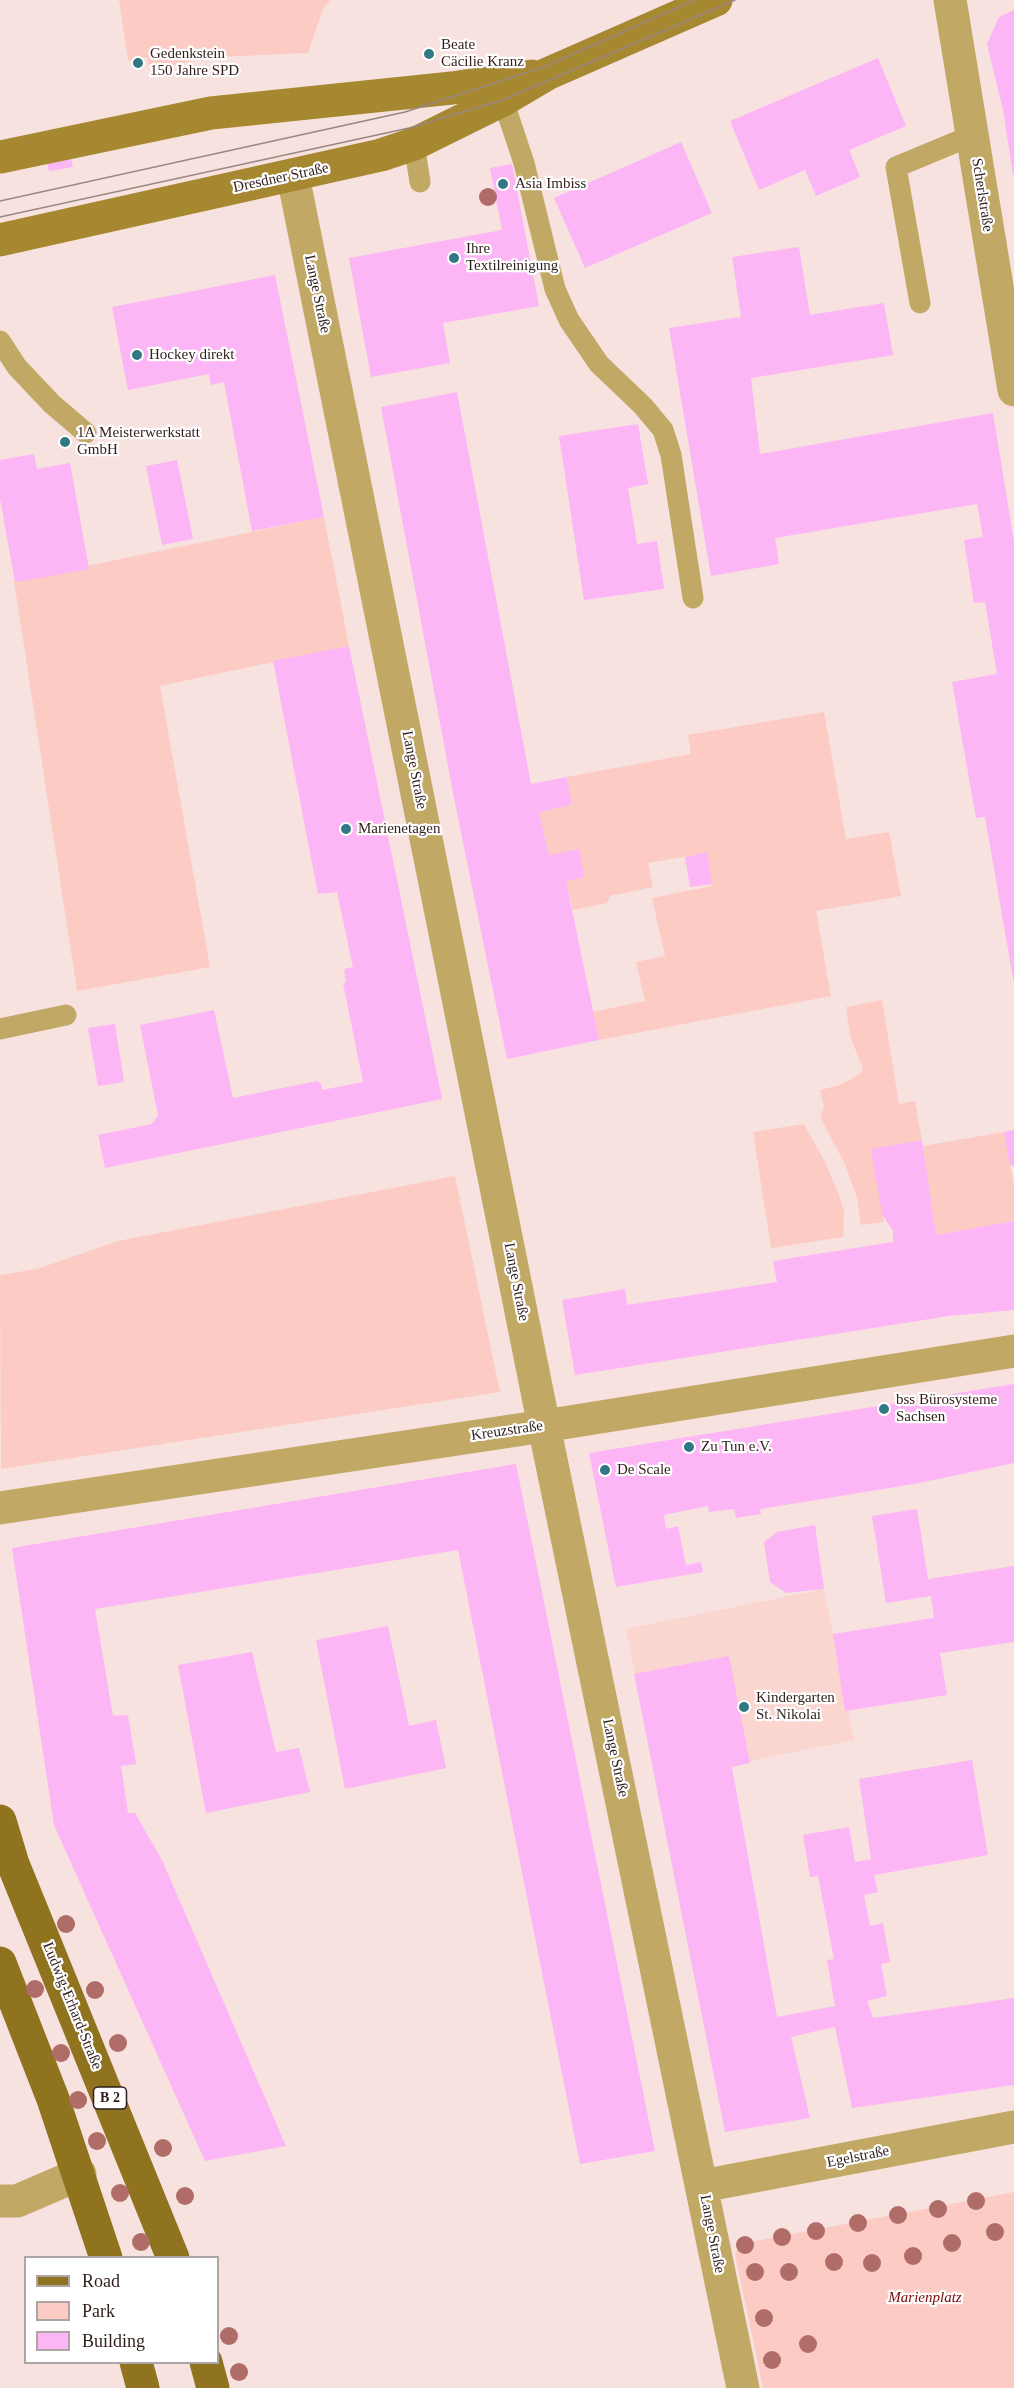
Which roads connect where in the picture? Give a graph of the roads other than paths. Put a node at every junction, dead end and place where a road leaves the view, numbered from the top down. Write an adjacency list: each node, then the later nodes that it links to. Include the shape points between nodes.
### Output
1 (716, 0): 3 (main road, Dresdner Straße)
2 (950, 0): 5 (street, Scherlstraße)
3 (547, 74): 4 (main road, Dresdner Straße); 7 (main road, Dresdner Straße, via 211,113)
4 (503, 100): 6 (main road, Dresdner Straße); 15 (lane, via 524,163 555,288 569,320 599,364 663,430 671,455)
5 (973, 135): 11 (lane, via 896,167); 13 (street, Scherlstraße)
6 (414, 144): 8 (main road, Dresdner Straße); 9 (lane)
7 (0, 157)
8 (293, 176): 10 (main road, Dresdner Straße); 19 (street, Lange Straße)
9 (420, 182)
10 (0, 240)
11 (920, 303)
12 (0, 341): 14 (lane, via 17,367)
13 (1014, 390)
14 (86, 433)
15 (693, 598)
16 (66, 1015): 17 (lane)
17 (0, 1029)
18 (1014, 1351): 19 (street, Kreuzstraße)
19 (544, 1426): 20 (street, Kreuzstraße); 25 (street, Lange Straße)
20 (0, 1508)
21 (0, 1821): 28 (main road, Ludwig-Erhard-Straße / B 2)
22 (0, 1963): 24 (main road)
23 (1014, 2127): 25 (street, Egelstraße)
24 (80, 2174): 26 (street, via 17,2201); 27 (main road)
25 (702, 2186): 33 (street, Lange Straße)
26 (0, 2201)
27 (105, 2256)
28 (172, 2256)
29 (137, 2364): 31 (main road)
30 (207, 2364): 32 (main road)
31 (143, 2388)
32 (213, 2388)
33 (743, 2388)

